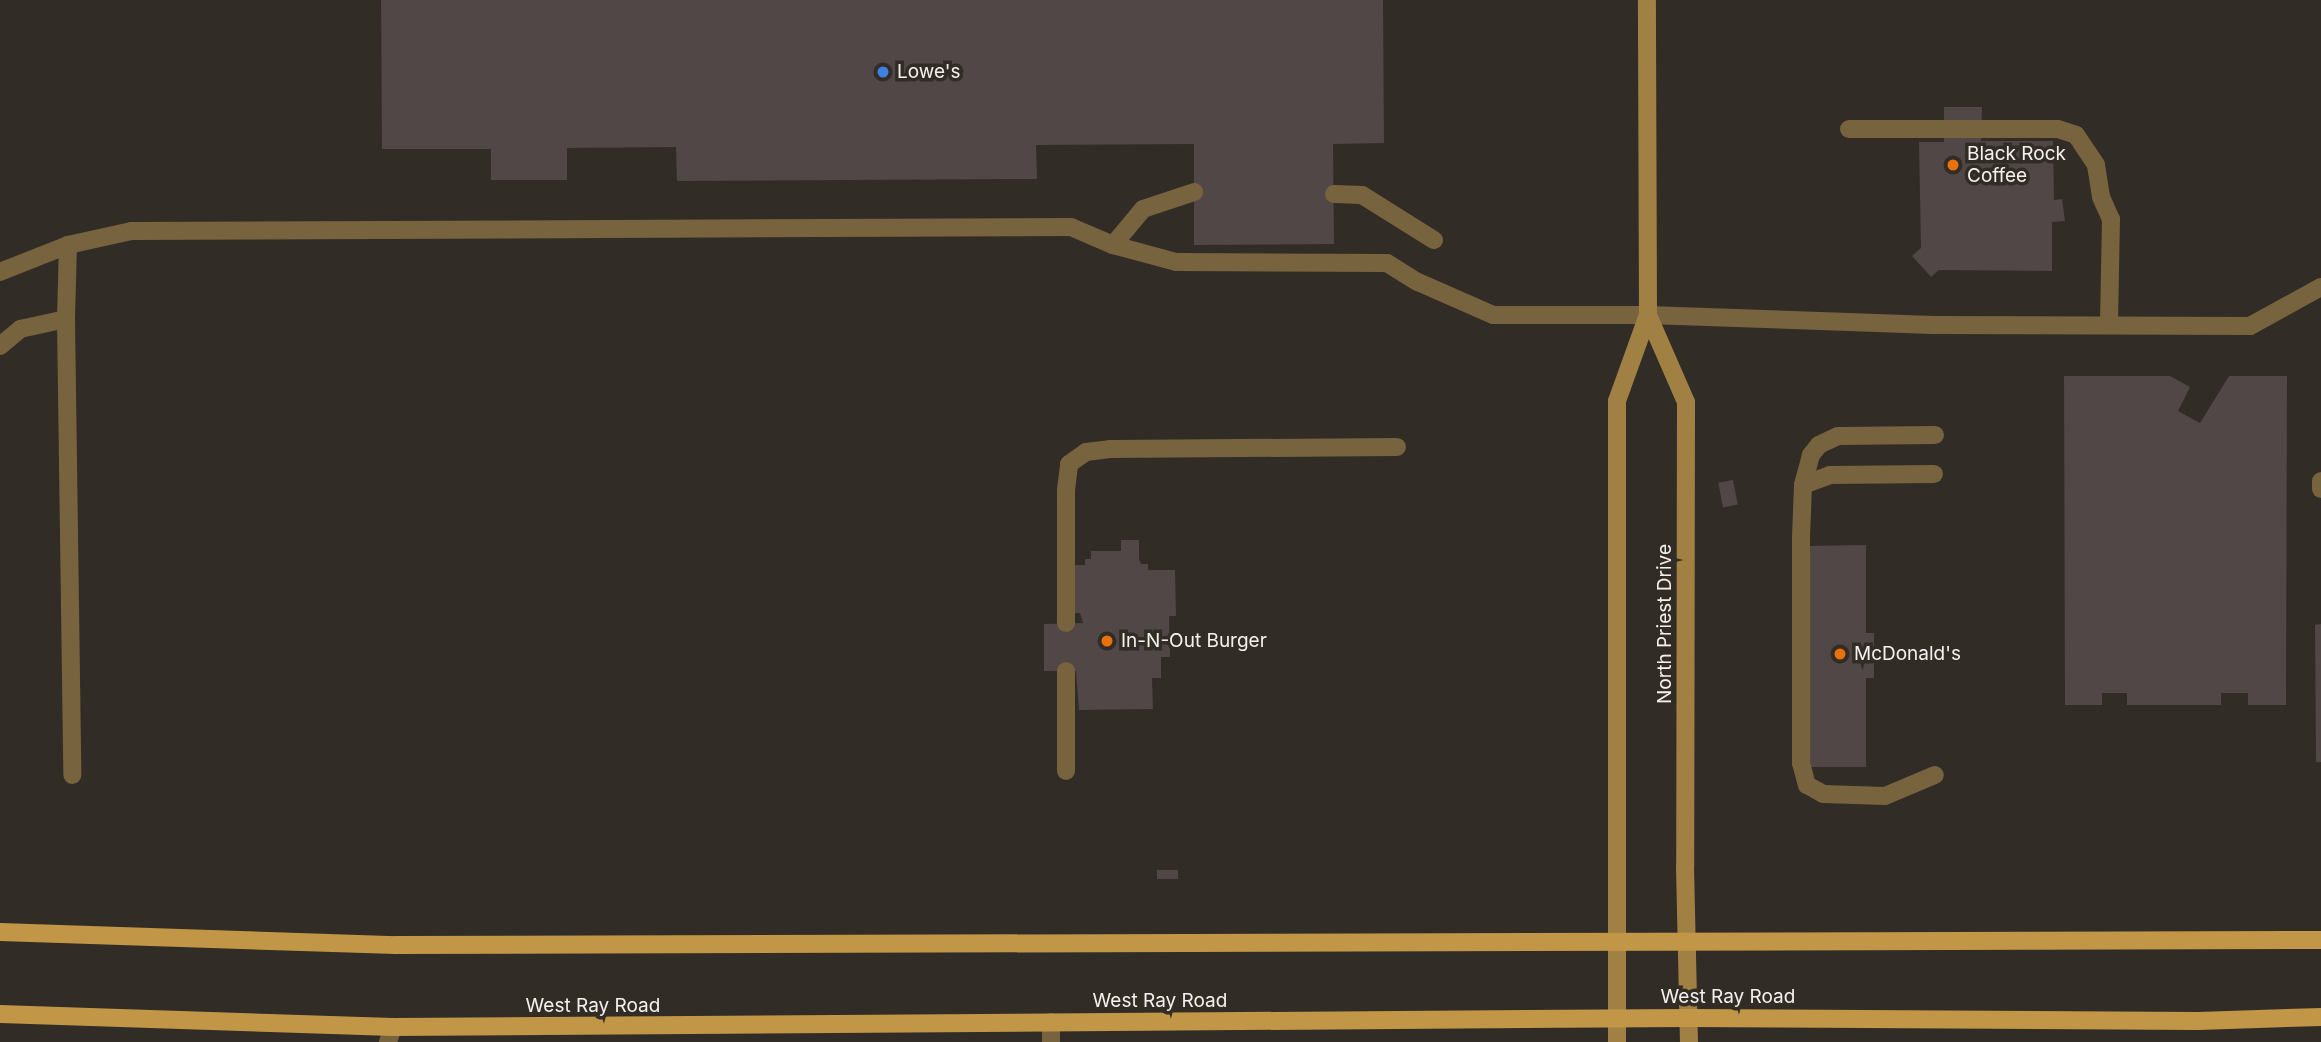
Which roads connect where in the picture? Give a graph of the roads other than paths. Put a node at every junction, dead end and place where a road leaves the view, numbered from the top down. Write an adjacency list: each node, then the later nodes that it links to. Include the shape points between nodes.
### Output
1 (1647, 0): 10 (main road, North Priest Drive)
2 (1849, 130): 12 (lane, via 2058,129 2076,135 2096,165 2101,197 2111,219)
3 (1194, 192): 7 (lane, via 1143,209)
4 (1334, 194): 5 (lane, via 1362,195)
5 (1434, 240)
6 (68, 244): 7 (lane, via 131,231 951,226 1071,227); 8 (lane); 11 (lane)
7 (1113, 245): 10 (lane, via 1176,262 1387,263 1493,315)
8 (0, 272)
9 (2321, 287): 12 (lane, via 2250,326)
10 (1648, 315): 12 (lane, via 1921,325); 27 (main road, North Priest Drive, via 1686,402); 28 (main road, North Priest Drive, via 1616,401)
11 (66, 319): 13 (lane, via 20,329); 23 (lane)
12 (2109, 325)
13 (0, 346)
14 (1935, 435): 18 (lane, via 1827,440 1811,455)
15 (1397, 447): 20 (lane, via 1086,453 1069,464)
16 (1934, 474): 18 (lane, via 1830,475)
17 (2321, 481): 19 (lane)
18 (1803, 485): 24 (lane, via 1801,763 1807,785 1823,794 1885,796)
19 (2321, 489)
20 (1066, 623)
21 (1066, 671): 22 (lane)
22 (1066, 771)
23 (72, 775)
24 (1935, 775)
25 (0, 932): 28 (main road, via 396,945)
26 (2321, 940): 27 (main road)
27 (1688, 941): 28 (main road); 32 (main road, North Priest Drive)
28 (1616, 942): 31 (main road, North Priest Drive)
29 (0, 1014): 34 (main road, West Ray Road)
30 (2321, 1017): 32 (main road, West Ray Road, via 2198,1021)
31 (1617, 1018): 32 (main road, West Ray Road); 33 (main road, West Ray Road); 36 (main road, North Priest Drive)
32 (1689, 1018): 37 (main road, North Priest Drive)
33 (1051, 1023): 34 (main road, West Ray Road); 35 (lane)
34 (393, 1037)
35 (1051, 1042)
36 (1617, 1042)
37 (1689, 1042)

